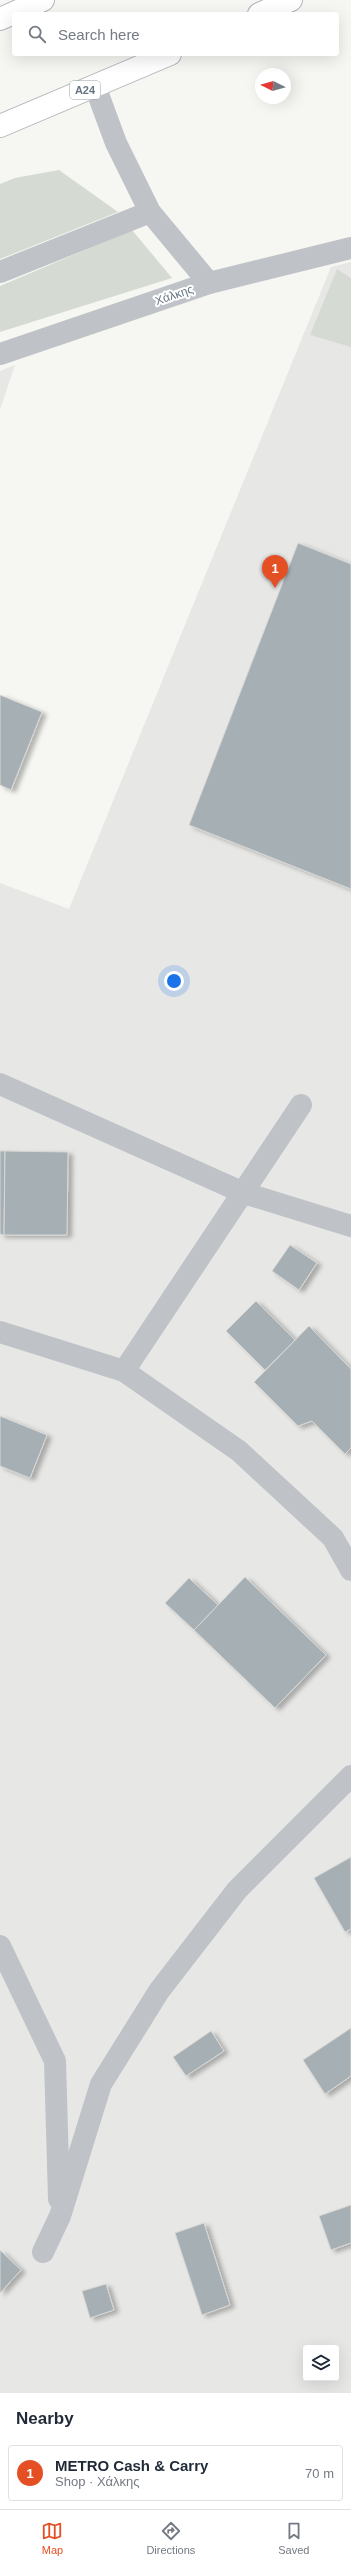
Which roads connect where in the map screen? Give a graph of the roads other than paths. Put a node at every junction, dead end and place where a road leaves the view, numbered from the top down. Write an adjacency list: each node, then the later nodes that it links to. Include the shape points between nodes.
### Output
1 (43, 0): 3 (highway)
2 (291, 0): 4 (highway)
3 (16, 12)
4 (264, 12)
5 (12, 14): 6 (highway)
6 (0, 19)
7 (165, 56): 8 (highway, Α24)
8 (95, 86): 9 (highway, Α24); 10 (street, via 116,144)
9 (0, 126)
10 (150, 212): 12 (street); 13 (street)
11 (351, 248): 13 (street, Χάλκης)
12 (0, 272)
13 (209, 283): 14 (street, Χάλκης)
14 (0, 354)
15 (0, 1084): 17 (street)
16 (301, 1105): 17 (street)
17 (244, 1193): 18 (street); 20 (street)
18 (351, 1226)
19 (0, 1332): 20 (street)
20 (124, 1371): 21 (street, via 239,1451 333,1538)
21 (351, 1570)
22 (351, 1776): 24 (street, via 237,1890 159,1991 101,2084)
23 (0, 1946): 24 (street, via 55,2061)
24 (60, 2216): 25 (street)
25 (43, 2252)

